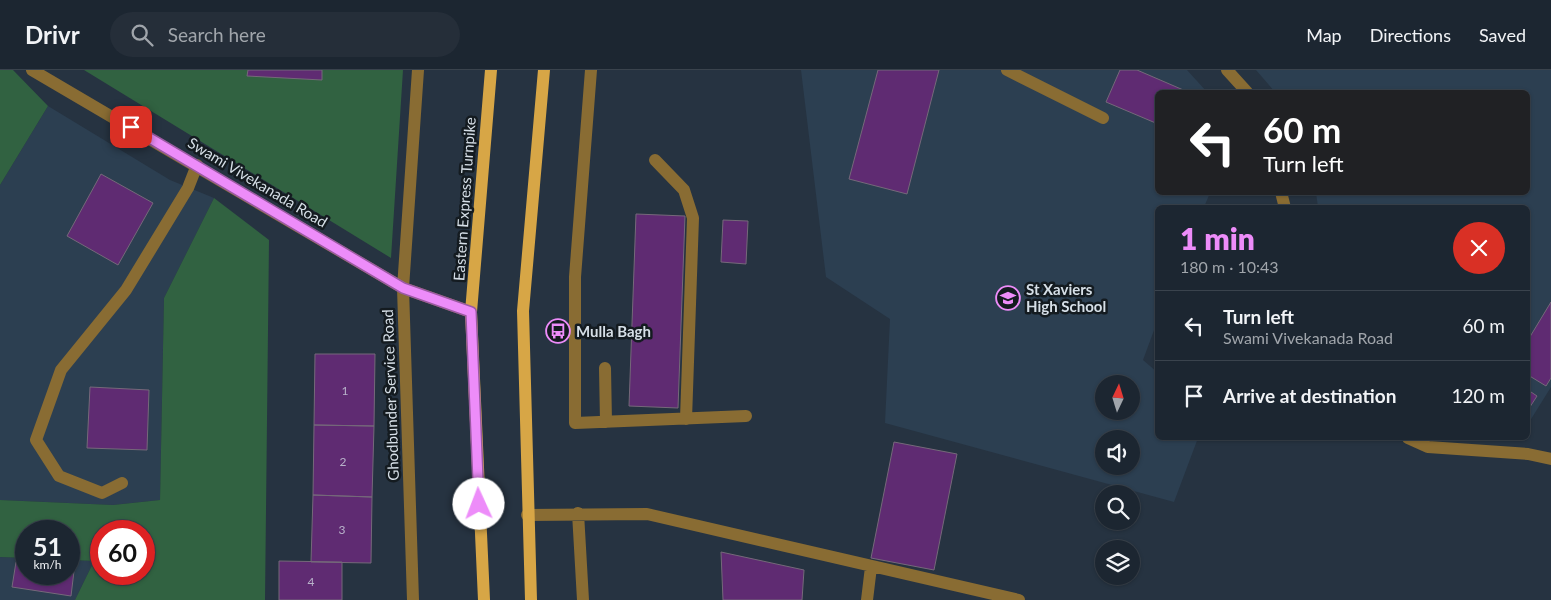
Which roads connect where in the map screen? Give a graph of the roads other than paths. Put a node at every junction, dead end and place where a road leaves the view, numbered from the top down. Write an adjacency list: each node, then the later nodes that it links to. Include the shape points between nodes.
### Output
1 (32, 70): 11 (street, Swami Vivekanada Road)
2 (418, 70): 12 (street, Ghodbunder Service Road)
3 (491, 70): 13 (main road, Eastern Express Turnpike)
4 (544, 70): 22 (main road, via 523,311)
5 (591, 70): 17 (street, via 575,277 575,423)
6 (1007, 70): 9 (street)
7 (1227, 70): 8 (street)
8 (1245, 90)
9 (1103, 118)
10 (655, 160): 16 (street, via 684,190 693,218)
11 (197, 165): 12 (street, Swami Vivekanada Road); 20 (street, via 188,188 126,290 61,370 36,440 59,476 102,493)
12 (403, 288): 13 (street, Swami Vivekanada Road); 24 (street, Ghodbunder Service Road)
13 (471, 312): 25 (main road, Eastern Express Turnpike)
14 (605, 368): 17 (street)
15 (746, 416): 16 (street)
16 (686, 419): 17 (street)
17 (606, 422)
18 (1412, 440): 19 (street, via 1428,447 1528,454)
19 (1551, 459)
20 (122, 482)
21 (578, 513): 22 (street); 23 (street, via 647,514); 27 (street)
22 (527, 515): 26 (main road)
23 (871, 567): 28 (street); 29 (street)
24 (413, 600)
25 (484, 600)
26 (531, 600)
27 (582, 600)
28 (867, 600)
29 (1019, 600)

